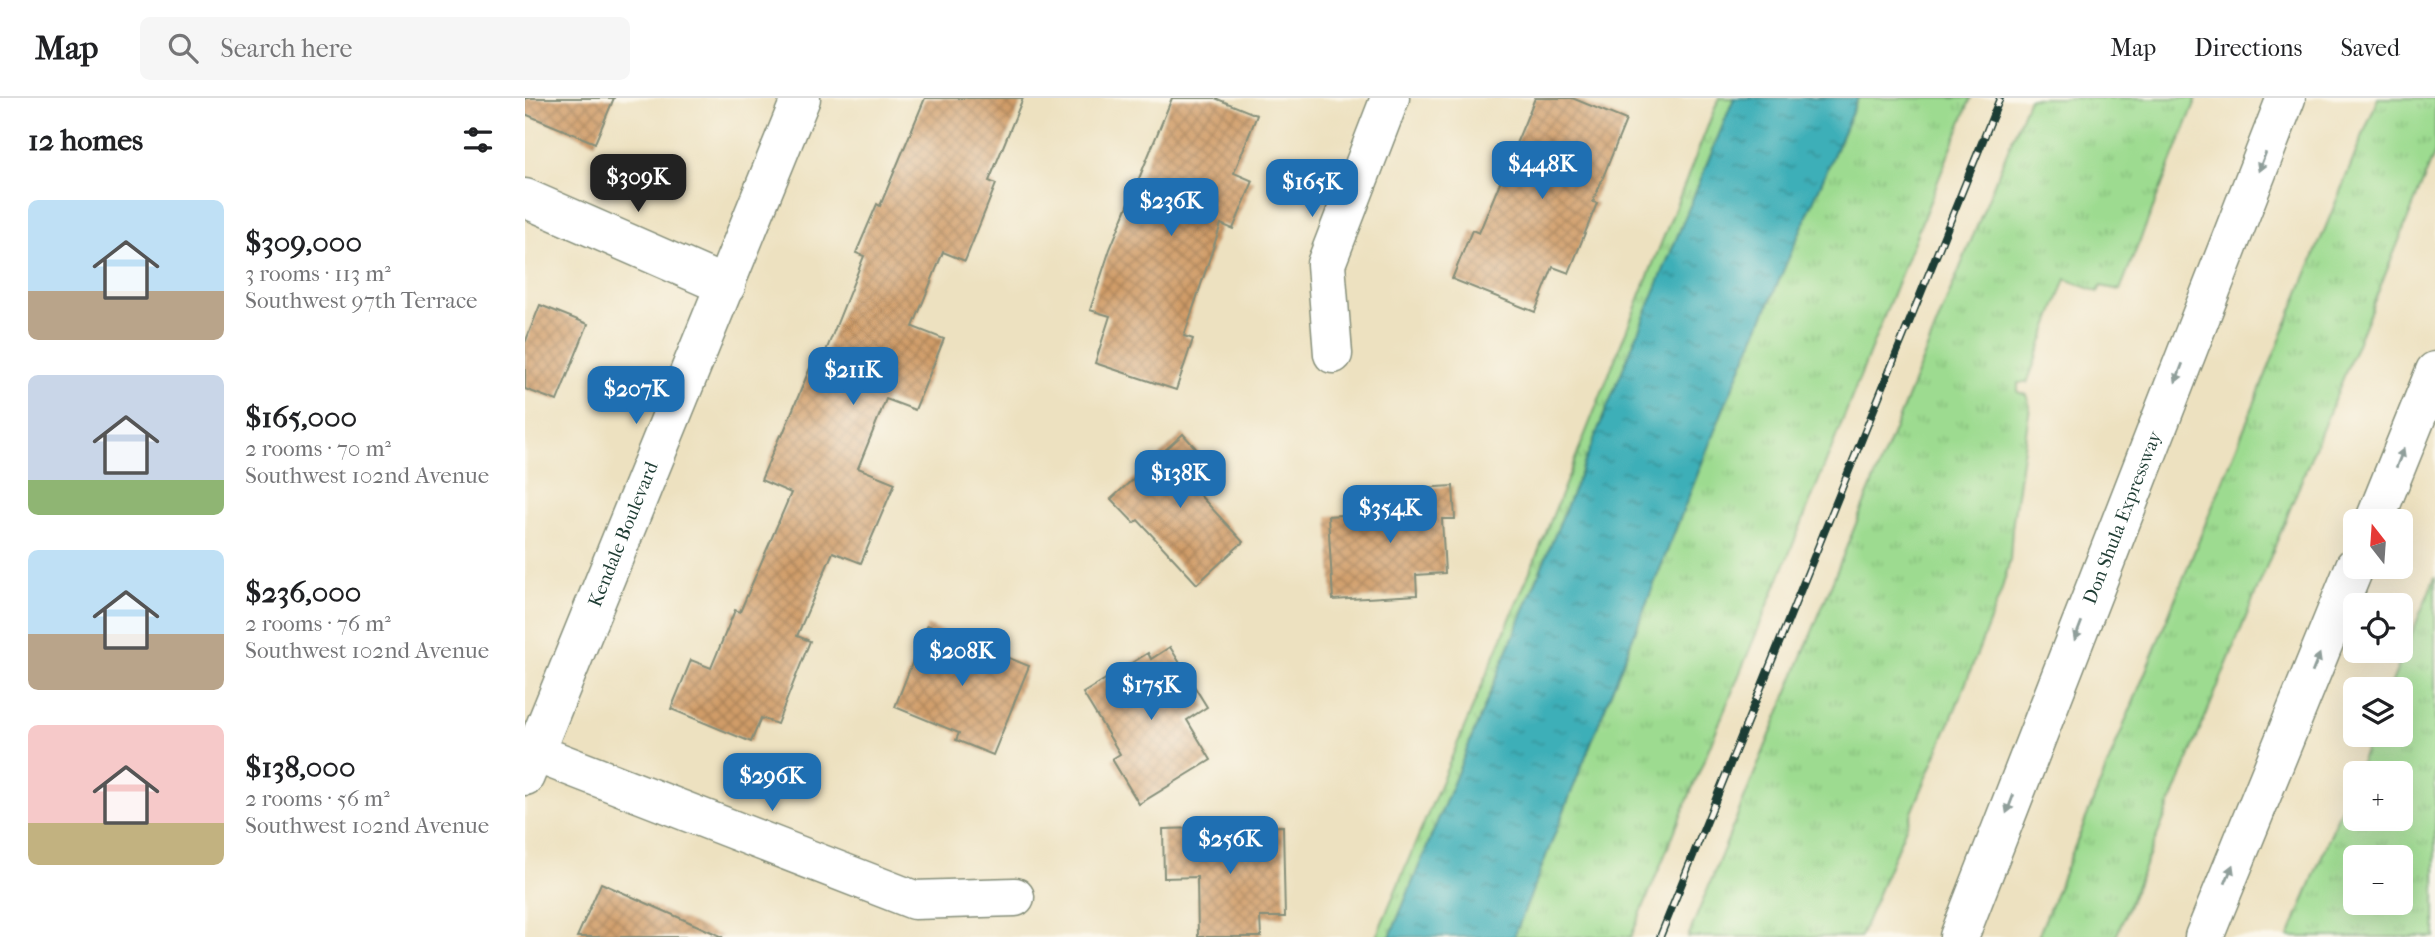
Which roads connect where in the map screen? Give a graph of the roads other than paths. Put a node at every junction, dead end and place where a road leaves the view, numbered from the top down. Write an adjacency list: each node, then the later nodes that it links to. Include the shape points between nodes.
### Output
1 (801, 98): 5 (main road, Kendale Boulevard)
2 (1390, 98): 6 (main road, via 1326,264)
3 (2286, 98): 12 (main road, Don Shula Expressway, one-way to 12)
4 (525, 198): 5 (main road)
5 (726, 286): 10 (main road, Kendale Boulevard)
6 (1333, 354)
7 (2435, 371): 8 (main road, one-way to 7)
8 (2379, 509)
9 (2350, 579): 13 (main road, one-way to 9)
10 (528, 759): 11 (main road, via 914,900)
11 (1015, 897)
12 (1959, 937)
13 (2204, 937)

